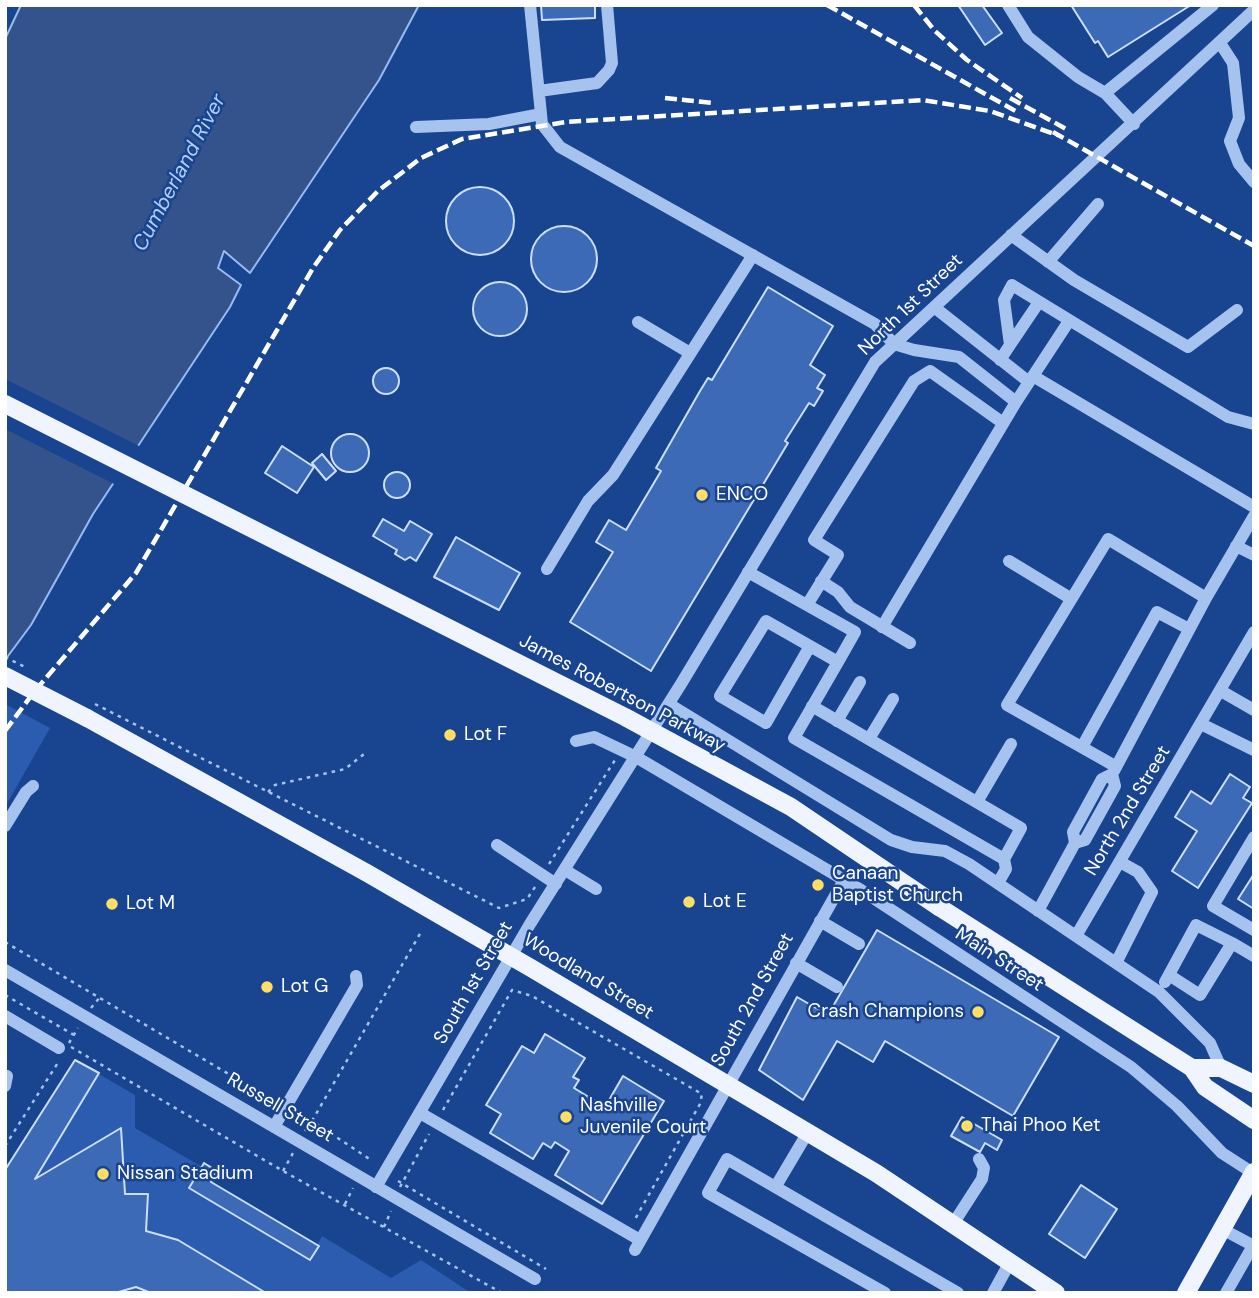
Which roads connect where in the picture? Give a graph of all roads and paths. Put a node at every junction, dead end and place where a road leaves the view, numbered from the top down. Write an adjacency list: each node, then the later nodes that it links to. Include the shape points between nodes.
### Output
1 (530, 5): 7 (street)
2 (607, 5): 7 (street, via 609,70 597,83)
3 (1008, 5): 8 (street, via 1028,37)
4 (1213, 5): 8 (street)
5 (1254, 10): 6 (street, North 1st Street)
6 (1220, 43): 10 (street, North 1st Street); 12 (street, via 1233,63 1239,118 1230,141 1239,164)
7 (539, 91): 9 (street)
8 (1105, 93): 10 (street)
9 (541, 114): 11 (street, via 489,124); 15 (street, via 542,124 560,147)
10 (1134, 124): 14 (street, North 1st Street)
11 (416, 127)
12 (1254, 183)
13 (1098, 204): 16 (street)
14 (1011, 235): 16 (street); 18 (street, North 1st Street)
15 (753, 255): 23 (street, via 875,324); 25 (street)
16 (1048, 262): 19 (street, via 1188,346)
17 (1039, 302): 20 (street); 24 (street); 24 (street, via 1012,285 1004,300)
18 (934, 307): 22 (street); 23 (street, North 1st Street)
19 (1237, 310)
20 (1069, 321): 28 (street); 32 (street, via 1228,417)
21 (638, 322): 25 (street)
22 (973, 341): 26 (street); 27 (street)
23 (894, 344): 26 (street); 39 (street, North 1st Street, via 875,362)
24 (1010, 345): 27 (street)
25 (690, 353): 38 (street)
26 (959, 357): 29 (street)
27 (1000, 360): 28 (street)
28 (1031, 379): 29 (street); 33 (street)
29 (1016, 401): 31 (street)
30 (5, 404): 111 (main road, James Robertson Parkway, bridge, via 625,717 791,807)
31 (1003, 423): 40 (street, via 930,372 914,380 814,540 838,555); 44 (street)
32 (1254, 424)
33 (1254, 507)
34 (1254, 516): 35 (street)
35 (1236, 546): 36 (street); 42 (street)
36 (1254, 555)
37 (1009, 561): 41 (street)
38 (547, 569)
39 (748, 572): 43 (street); 56 (street, North 1st Street)
40 (821, 582): 43 (street); 44 (street)
41 (1070, 598): 42 (street, via 1108,539); 66 (street, via 1007,705)
42 (1206, 598): 45 (street)
43 (807, 605): 50 (street, via 855,632)
44 (882, 627): 47 (street)
45 (1189, 629): 66 (street, via 1157,611); 71 (street)
46 (1254, 632): 54 (street, North 2nd Street)
47 (910, 643)
48 (810, 646): 48 (street, via 766,621 720,696 766,723); 50 (street)
49 (5, 657): 51 (path, bridge)
50 (838, 662): 57 (street)
51 (30, 670)
52 (5, 676): 58 (main road, Woodland Street, bridge)
53 (860, 682): 60 (street)
54 (1221, 691): 59 (street); 61 (street, North 2nd Street)
55 (893, 699): 63 (street)
56 (669, 704): 62 (street, North 1st Street); 83 (street, via 891,841 945,851)
57 (813, 706): 60 (street); 78 (street, via 794,738)
58 (89, 710): 73 (path, bridge); 96 (main road, Woodland Street)
59 (1254, 710)
60 (837, 721): 63 (street)
61 (1201, 724): 67 (street); 79 (street, North 2nd Street)
62 (654, 729): 70 (street, South 1st Street)
63 (869, 740): 74 (street)
64 (576, 741): 68 (street, Main Street, via 594,737)
65 (1011, 744): 74 (street)
66 (1082, 747): 71 (street)
67 (1254, 750)
68 (621, 751): 70 (street, Main Street); 81 (path)
69 (364, 754): 73 (path, via 345,769 275,785)
70 (636, 757): 80 (street, South 1st Street); 82 (street, Main Street)
71 (1114, 770): 86 (street, via 1115,786 1085,840 1075,843)
72 (33, 786): 75 (street)
73 (268, 792): 81 (path, via 499,908 527,899)
74 (977, 803): 78 (street, via 1021,828)
75 (5, 826)
76 (1254, 837): 88 (street, via 1213,906)
77 (497, 845): 81 (street)
78 (1004, 859): 83 (street, via 1006,869)
79 (1120, 862): 90 (street, North 2nd Street); 99 (street, via 1138,872 1152,892)
80 (565, 870): 84 (street, South 1st Street); 85 (street)
81 (542, 875): 84 (street)
82 (844, 880): 87 (street, South 2nd Street); 128 (street, Main Street, via 1131,1068 1165,1094 1222,1153)
83 (998, 883): 86 (street)
84 (556, 884): 96 (street, South 1st Street)
85 (596, 889)
86 (1038, 911): 90 (street)
87 (820, 921): 94 (street); 98 (street, South 2nd Street)
88 (1254, 930)
89 (421, 932): 118 (path)
90 (1076, 936): 99 (street)
91 (543, 939): 95 (path)
92 (5, 942): 115 (path)
93 (1232, 943): 97 (street); 101 (street, via 1196,925); 101 (street, via 1200,995)
94 (859, 944)
95 (544, 947)
96 (512, 956): 114 (main road, Woodland Street); 116 (street, South 1st Street)
97 (1254, 956)
98 (796, 962): 104 (street); 114 (street, South 2nd Street)
99 (1116, 963): 106 (street)
100 (5, 970): 120 (street, Russell Street)
101 (1168, 975): 106 (street)
102 (356, 976): 115 (street, via 357,985)
103 (519, 986): 105 (path)
104 (837, 987)
105 (516, 991): 119 (path, via 512,989); 137 (path, via 702,1094)
106 (1159, 992): 112 (street, via 1210,1043)
107 (5, 995): 109 (path)
108 (5, 1016): 110 (street)
109 (74, 1035)
110 (63, 1050): 123 (path); 127 (path)
111 (1192, 1068): 112 (main road); 117 (main road, James Robertson Parkway, via 1205,1087)
112 (1221, 1068): 113 (main road)
113 (1250, 1079)
114 (728, 1084): 122 (main road, Woodland Street); 137 (street, South 2nd Street, via 638,1245)
115 (285, 1107): 118 (path); 120 (street)
116 (420, 1113): 119 (street); 129 (street, South 1st Street)
117 (1254, 1120)
118 (312, 1121): 121 (path); 126 (path)
119 (436, 1122): 137 (street); 140 (path, via 400,1182)
120 (274, 1127): 129 (street, Russell Street)
121 (305, 1131)
122 (808, 1132): 130 (street); 135 (main road, Woodland Street)
123 (5, 1146)
124 (293, 1153): 127 (path)
125 (979, 1159): 135 (street, via 984,1168 982,1179)
126 (369, 1160)
127 (283, 1171): 132 (path)
128 (1254, 1172): 134 (main road)
129 (376, 1186): 141 (street, Russell Street)
130 (776, 1186): 143 (street, via 727,1159 708,1193); 144 (street)
131 (353, 1188): 132 (path)
132 (344, 1205): 136 (path)
133 (391, 1210): 136 (path)
134 (1224, 1217): 138 (street); 147 (main road)
135 (953, 1224): 139 (main road, Woodland Street)
136 (384, 1227): 142 (path)
137 (628, 1233)
138 (1253, 1245): 148 (street)
139 (1010, 1262): 145 (street); 146 (main road, Woodland Street)
140 (546, 1269)
141 (536, 1279)
142 (502, 1293)
143 (885, 1293)
144 (958, 1293)
145 (993, 1293)
146 (1056, 1293)
147 (1186, 1293)
148 (1226, 1293)

